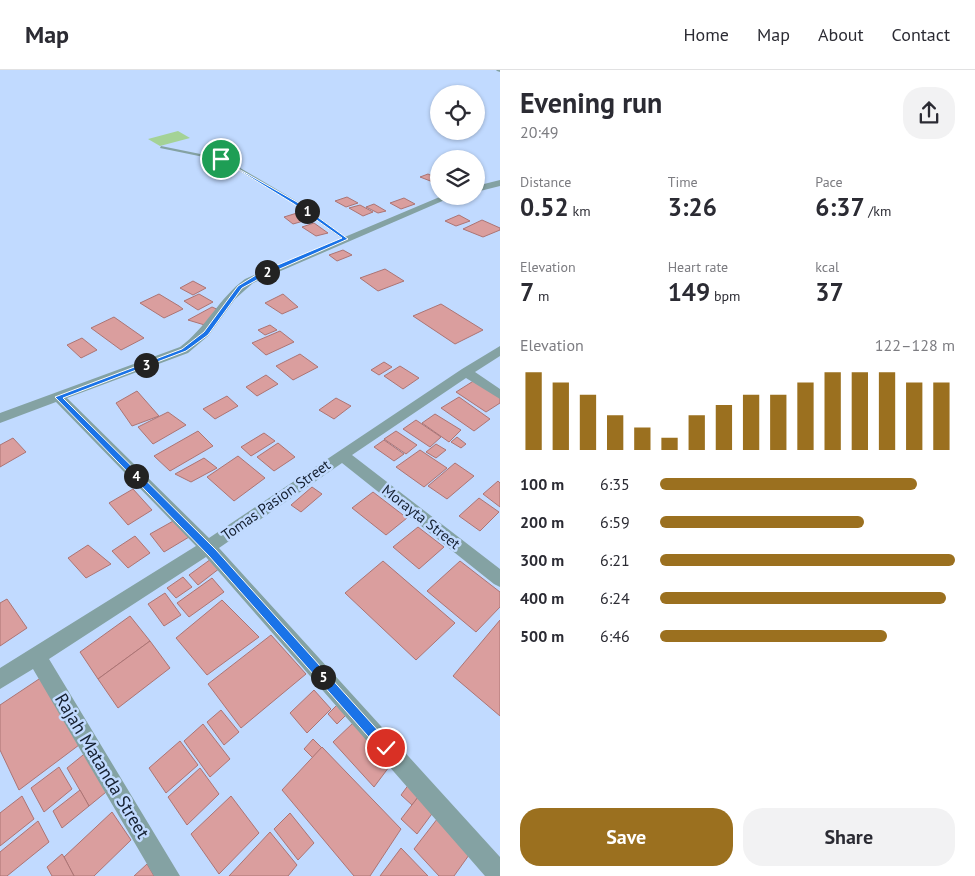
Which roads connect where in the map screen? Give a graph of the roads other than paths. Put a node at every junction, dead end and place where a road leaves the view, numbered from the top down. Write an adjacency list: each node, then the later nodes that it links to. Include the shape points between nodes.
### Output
1 (160, 147): 5 (lane, via 224,160 296,203)
2 (500, 183): 3 (street)
3 (485, 187)
4 (430, 204): 5 (street)
5 (346, 239): 9 (street, via 264,273 240,287 206,334 184,350)
6 (500, 350): 7 (street, Tomas Pasion Street)
7 (466, 372): 8 (street); 11 (street, Tomas Pasion Street)
8 (500, 395)
9 (58, 397): 10 (street); 12 (street)
10 (0, 418)
11 (342, 455): 12 (street, Tomas Pasion Street); 13 (street, Morayta Street)
12 (207, 548): 14 (street, Tomas Pasion Street); 16 (street)
13 (500, 579)
14 (36, 656): 15 (street, Tomas Pasion Street); 17 (street, Rajah Matanda Street)
15 (0, 679)
16 (495, 869)
17 (168, 876)

